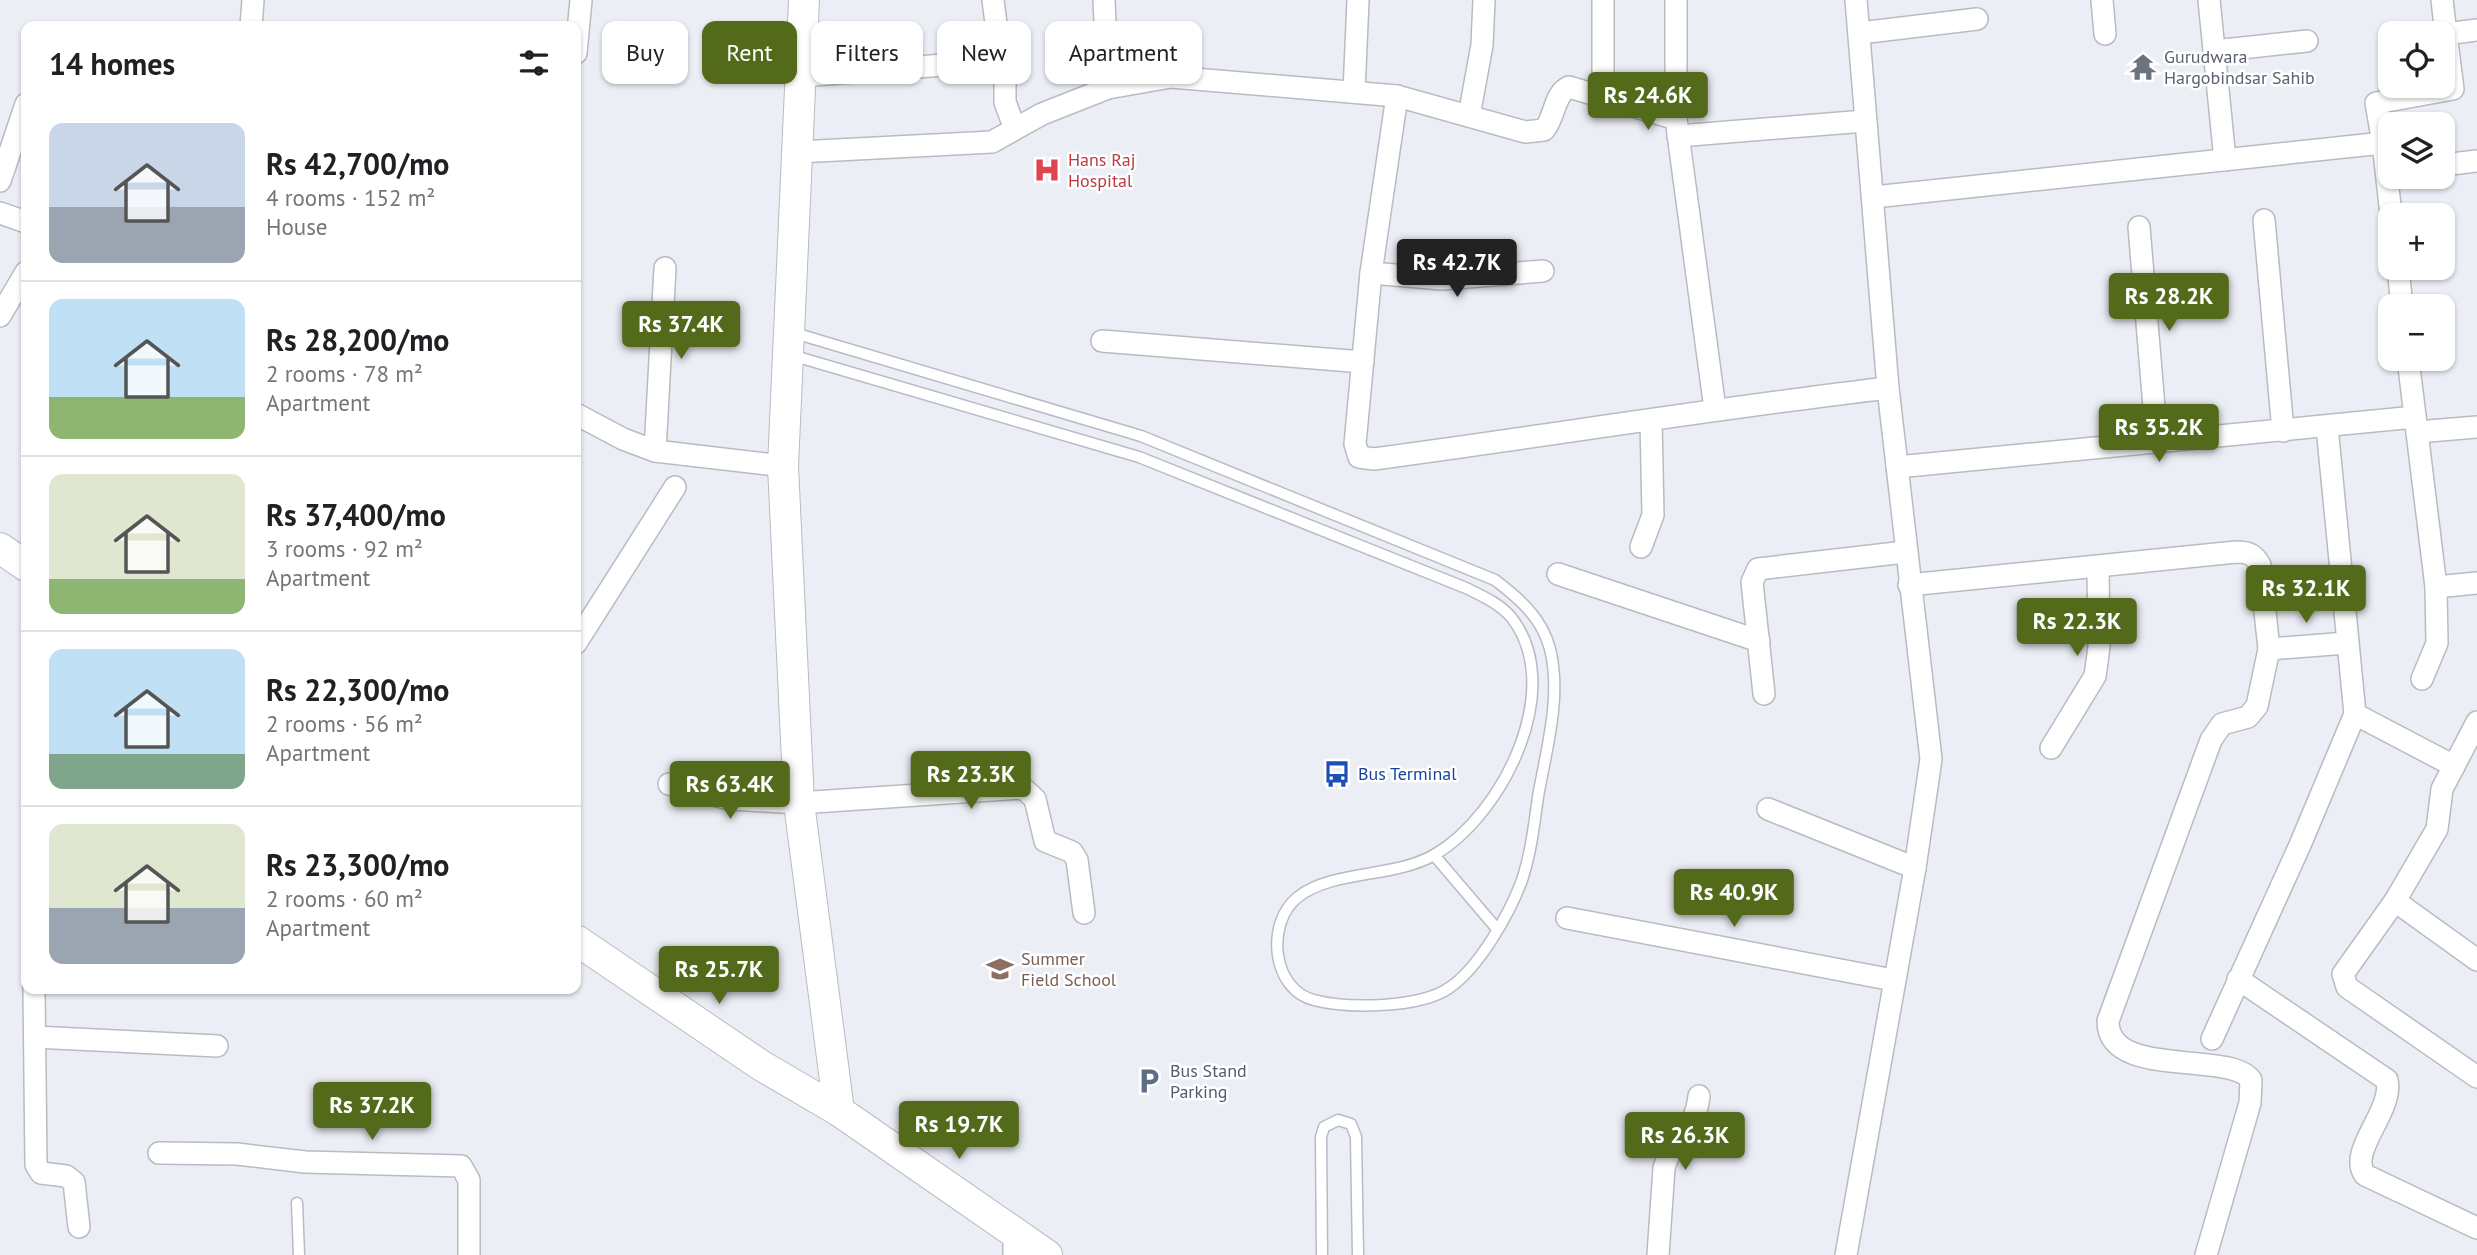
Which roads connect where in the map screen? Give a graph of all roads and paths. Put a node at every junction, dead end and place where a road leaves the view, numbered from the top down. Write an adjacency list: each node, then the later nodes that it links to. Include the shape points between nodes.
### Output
1 (253, 0): 15 (street)
2 (581, 0): 16 (street)
3 (804, 0): 26 (street)
4 (993, 0): 17 (street)
5 (1104, 0): 28 (street)
6 (1358, 0): 29 (street)
7 (1484, 0): 34 (street, via 1482,45)
8 (1603, 0): 31 (street)
9 (1676, 0): 37 (street)
10 (1856, 0): 20 (street)
11 (2102, 0): 22 (street)
12 (2209, 0): 24 (street)
13 (2442, 0): 18 (street)
14 (1977, 19): 20 (street)
15 (251, 21)
16 (579, 21)
17 (996, 21)
18 (2444, 21)
19 (2477, 30): 21 (street)
20 (1860, 33): 36 (street)
21 (2455, 33)
22 (2105, 34)
23 (2306, 41): 24 (street)
24 (2214, 51): 41 (street)
25 (937, 65): 26 (street)
26 (801, 76): 40 (street)
27 (1006, 84): 38 (street, via 1005,102)
28 (1108, 88): 29 (street, via 1171,77); 38 (street, via 1042,114)
29 (1354, 92): 30 (street)
30 (1397, 96): 34 (street); 52 (street)
31 (1603, 97): 34 (street, via 1576,88 1563,90 1550,123 1535,132); 37 (street)
32 (2404, 98): 33 (street, via 2376,103)
33 (2378, 114)
34 (1469, 116)
35 (21, 119): 44 (street)
36 (1865, 121): 37 (street); 45 (street)
37 (1677, 127): 60 (street)
38 (1016, 130): 40 (street, via 992,142)
39 (2378, 144): 41 (street)
40 (798, 152): 56 (street)
41 (2225, 160): 45 (street)
42 (2477, 162): 43 (street)
43 (2455, 164)
44 (0, 181)
45 (1874, 197): 59 (street)
46 (0, 213): 47 (street)
47 (21, 220)
48 (2264, 220): 66 (street)
49 (2139, 227): 67 (street)
50 (665, 268): 68 (street)
51 (1543, 271): 52 (street, via 1442,279)
52 (1371, 272): 57 (street)
53 (21, 280): 54 (street)
54 (0, 316)
55 (1102, 341): 57 (street)
56 (790, 344): 69 (street); 94 (lane, via 1139,457 1466,588 1504,610 1528,652 1534,679 1530,716 1499,787 1466,829); 99 (lane, via 1141,436 1495,580 1513,593 1543,630 1550,648 1554,691 1528,858 1512,904)
57 (1363, 362): 62 (street, via 1355,444 1359,457 1366,459)
58 (2409, 371): 63 (street)
59 (1888, 388): 60 (street); 70 (street)
60 (1715, 409): 62 (street)
61 (581, 417): 68 (street)
62 (1651, 420): 72 (street, via 1653,515)
63 (2416, 424): 64 (street); 65 (street); 80 (street)
64 (2327, 427): 66 (street); 83 (street)
65 (2477, 427)
66 (2283, 431): 67 (street)
67 (2157, 443): 70 (street)
68 (655, 451): 69 (street)
69 (783, 466): 92 (street)
70 (1898, 467): 74 (street)
71 (675, 487): 81 (street)
72 (1641, 547)
73 (0, 548): 75 (street)
74 (1905, 552): 79 (street); 82 (street, via 1758,569 1752,582)
75 (21, 563)
76 (2098, 567): 79 (street); 84 (street, via 2248,552 2260,565); 89 (street, via 2095,676)
77 (1558, 574): 82 (street)
78 (2477, 583): 80 (street)
79 (1909, 585): 95 (street, via 1931,759)
80 (2436, 587): 85 (street, via 2437,643)
81 (581, 635)
82 (1759, 641): 86 (street)
83 (2347, 643): 84 (street); 87 (street)
84 (2269, 649): 123 (street, via 2257,706 2248,717 2222,724 2211,740 2108,1021 2108,1034 2120,1048 2176,1063 2241,1071 2252,1080 2250,1103)
85 (2422, 679)
86 (1764, 694)
87 (2355, 714): 90 (street); 102 (street, via 2301,845)
88 (2477, 722): 90 (street)
89 (2051, 748)
90 (2454, 766): 96 (street, via 2440,796 2439,824)
91 (669, 784): 92 (street, via 730,799)
92 (799, 803): 97 (street, via 1023,788 1035,799 1045,841 1072,852 1077,860); 110 (street)
93 (1768, 809): 95 (street)
94 (1434, 855): 99 (lane); 99 (lane, via 1388,872 1326,884 1296,898 1280,929 1284,980 1312,1000 1340,1004 1430,997 1467,974)
95 (1915, 868): 103 (street)
96 (2395, 901): 101 (street); 108 (street, via 2344,968 2343,980)
97 (1084, 913)
98 (1567, 918): 103 (street)
99 (1497, 929)
100 (581, 943): 110 (street, via 772,1072)
101 (2477, 961)
102 (2238, 979): 106 (street); 114 (street, via 2386,1080 2386,1101 2361,1156 2365,1175)
103 (1893, 980): 122 (street)
104 (34, 994): 105 (street)
105 (35, 1037): 107 (street); 113 (street, via 36,1165 41,1173 66,1176 74,1182)
106 (2212, 1039)
107 (217, 1046)
108 (2477, 1077)
109 (1699, 1096): 121 (street, via 1695,1118 1664,1168)
110 (839, 1111): 115 (street)
111 (159, 1153): 117 (street, via 461,1166 469,1180)
112 (297, 1203): 116 (lane)
113 (79, 1227)
114 (2477, 1228)
115 (1014, 1242): 118 (street)
116 (299, 1255)
117 (470, 1255)
118 (1047, 1255)
119 (1322, 1255): 120 (lane, via 1321,1137 1324,1127 1338,1120 1351,1124 1356,1137)
120 (1358, 1255)
121 (1658, 1255)
122 (1846, 1255)
123 (2206, 1255)

